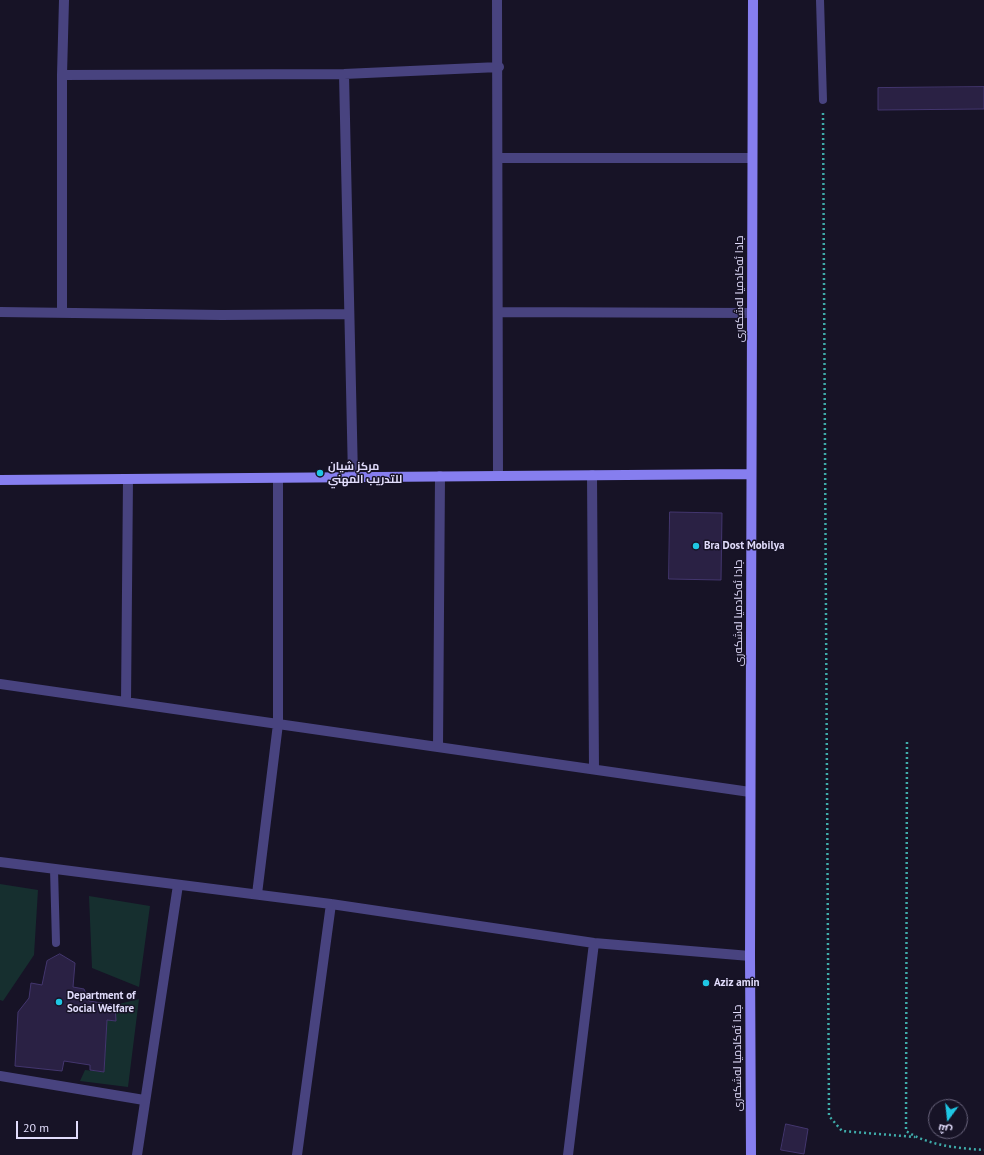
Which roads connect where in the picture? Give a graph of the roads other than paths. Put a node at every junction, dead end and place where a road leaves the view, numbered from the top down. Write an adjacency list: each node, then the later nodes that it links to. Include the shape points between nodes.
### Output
1 (64, 0): 7 (street)
2 (497, 0): 5 (street)
3 (753, 0): 10 (main road, جادا ئه‌كادميا له‌شكه‌رى)
4 (820, 0): 8 (lane)
5 (499, 67): 6 (street); 9 (street)
6 (344, 74): 7 (street); 15 (street)
7 (62, 75): 13 (street)
8 (823, 100)
9 (499, 158): 10 (street); 12 (street)
10 (752, 158): 14 (main road, جادا ئه‌كادميا له‌شكه‌رى)
11 (0, 312): 13 (street)
12 (498, 312): 14 (street); 19 (street)
13 (62, 313): 15 (street)
14 (752, 313): 16 (main road, جادا ئه‌كادميا له‌شكه‌رى)
15 (349, 314): 20 (street)
16 (751, 474): 17 (main road); 29 (main road, جادا ئه‌كادميا له‌شكه‌رى)
17 (592, 475): 19 (main road); 28 (street)
18 (440, 476): 19 (main road); 20 (main road); 27 (street)
19 (498, 476)
20 (353, 477): 21 (main road)
21 (278, 478): 22 (main road); 26 (street)
22 (128, 479): 23 (main road); 25 (street)
23 (0, 480)
24 (0, 684): 25 (street)
25 (126, 702): 26 (street)
26 (278, 724): 27 (street); 33 (street)
27 (438, 747): 28 (street)
28 (594, 769): 29 (street)
29 (750, 792): 37 (main road, جادا ئه‌كادميا له‌شكه‌رى)
30 (0, 862): 31 (street)
31 (54, 869): 32 (street); 35 (lane)
32 (178, 885): 33 (street); 39 (street)
33 (257, 894): 34 (street)
34 (331, 904): 36 (street); 41 (street)
35 (56, 943)
36 (594, 943): 37 (street); 42 (street)
37 (750, 956): 43 (main road, جادا ئه‌كادميا له‌شكه‌رى)
38 (0, 1076): 39 (street)
39 (144, 1100): 40 (street)
40 (137, 1155)
41 (297, 1155)
42 (568, 1155)
43 (751, 1155)

